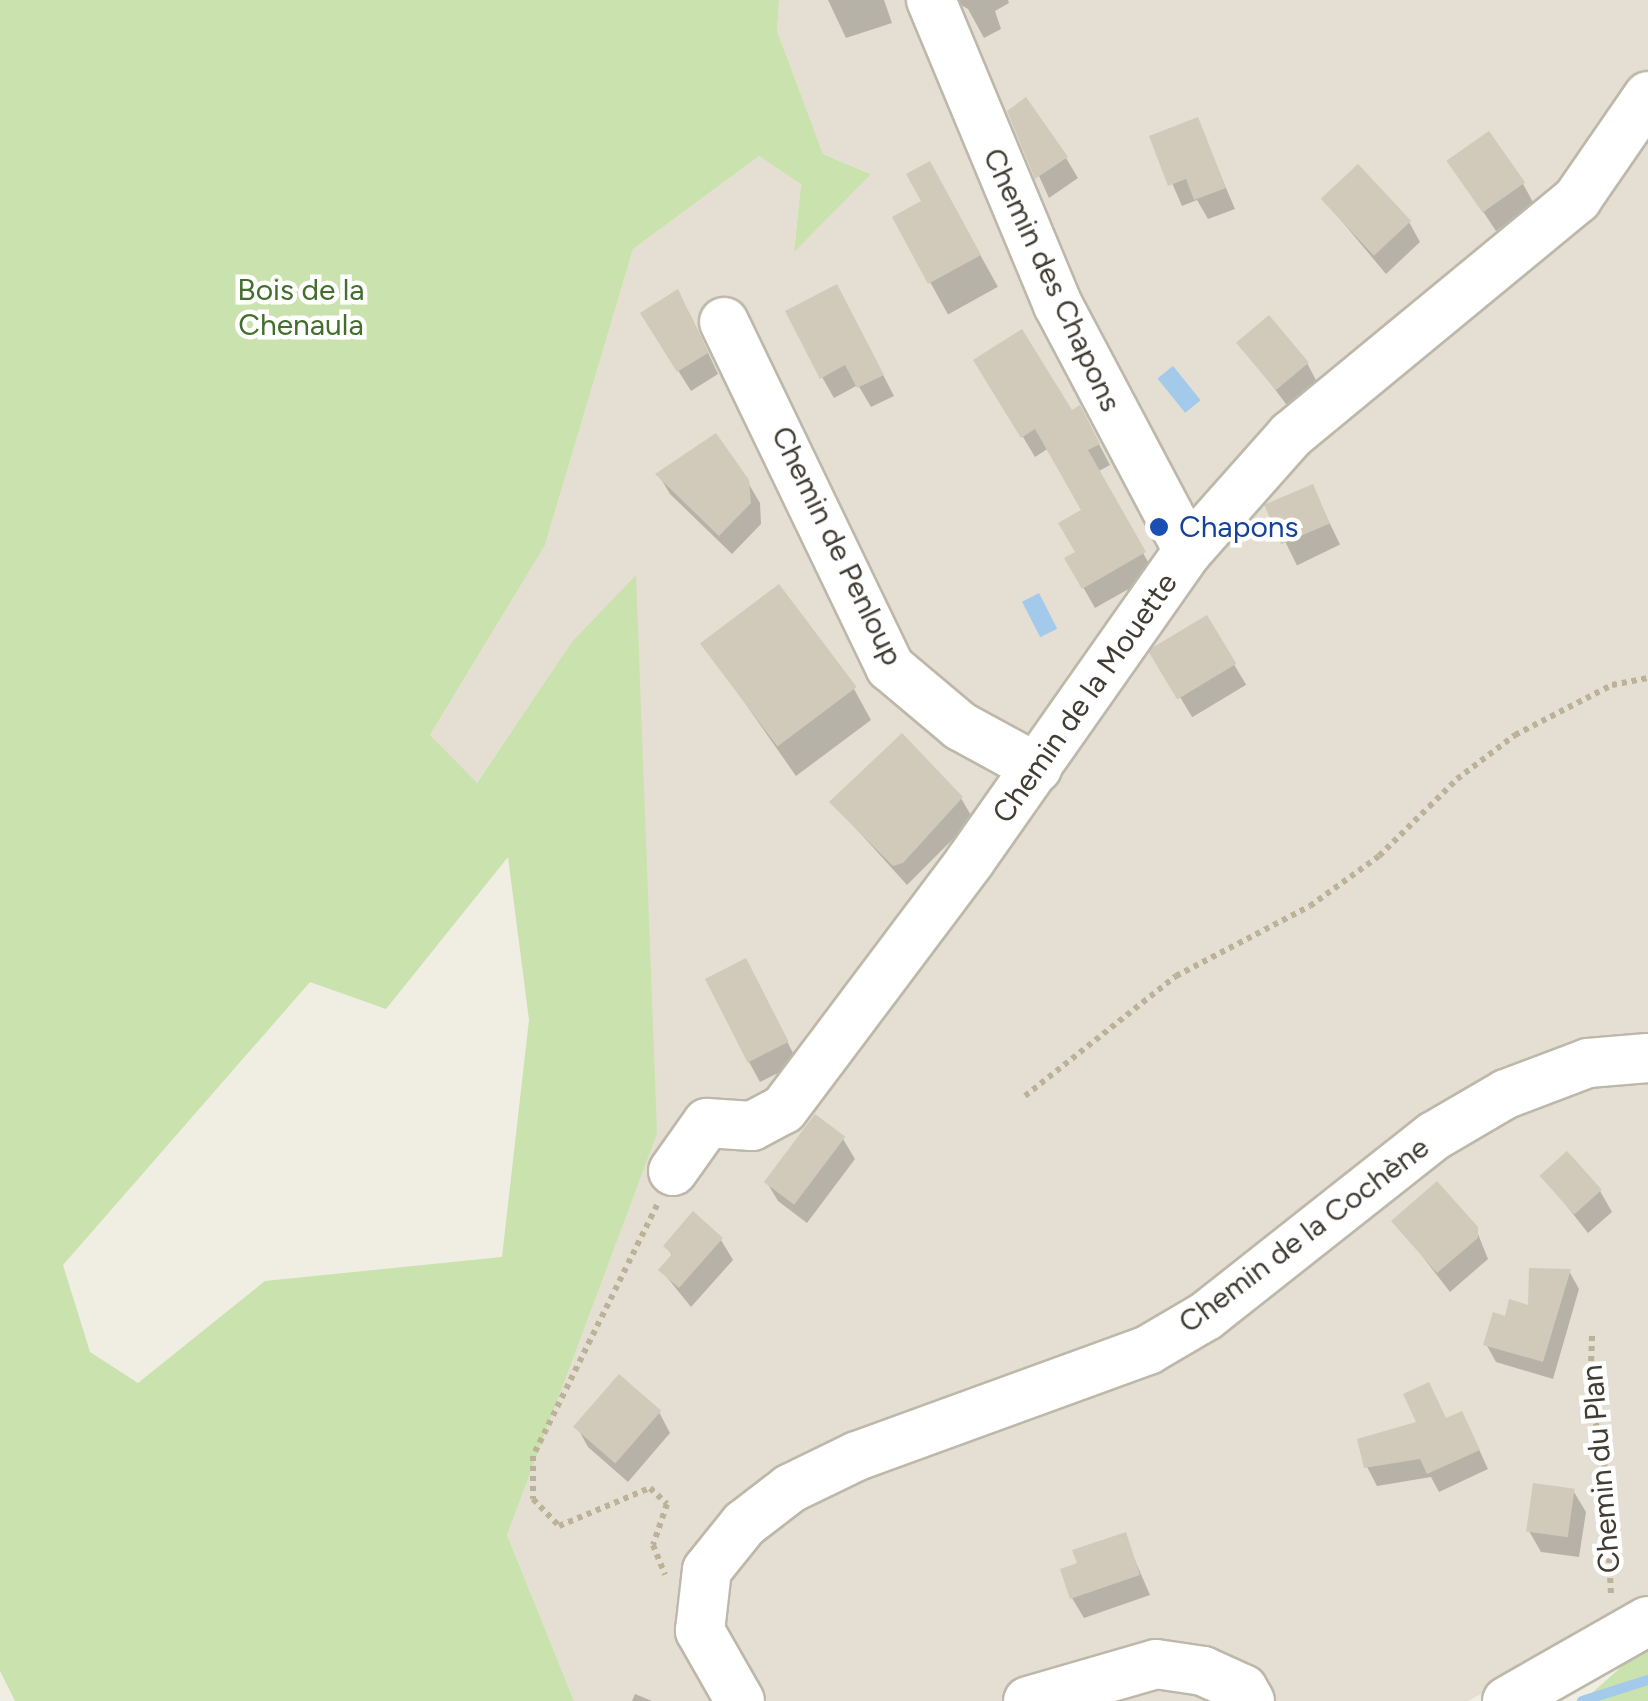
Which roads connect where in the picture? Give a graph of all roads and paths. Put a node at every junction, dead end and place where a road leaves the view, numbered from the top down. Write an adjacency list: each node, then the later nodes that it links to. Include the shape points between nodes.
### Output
1 (932, 0): 4 (street, Chemin des Chapons, via 1058,305)
2 (1648, 96): 4 (street, Chemin de la Mouette, via 1576,199 1291,435)
3 (724, 322): 6 (street, Chemin de Penloup, via 890,667 960,726)
4 (1188, 551): 6 (street, Chemin de la Mouette)
5 (1648, 678): 8 (path, via 1612,685 1515,735 1456,779 1380,856 1310,906 1176,976)
6 (1037, 768): 9 (street, Chemin de la Mouette, via 784,1109 752,1126 708,1123)
7 (1648, 1058): 12 (street, Chemin de la Cochène, via 1588,1063 1506,1094 1434,1136 1206,1316 1148,1350 791,1488 744,1524 708,1570)
8 (1025, 1096)
9 (668, 1182): 12 (path, via 533,1456 533,1499 560,1526 650,1488 667,1504 654,1545 667,1582)
10 (1592, 1336): 11 (path, Chemin du Plan, via 1590,1394)
11 (1630, 1611): 16 (street, bridge)
12 (700, 1631): 13 (street)
13 (740, 1701)
14 (1028, 1701): 15 (street, via 1156,1664 1203,1671 1243,1689)
15 (1250, 1701)
16 (1507, 1701)

